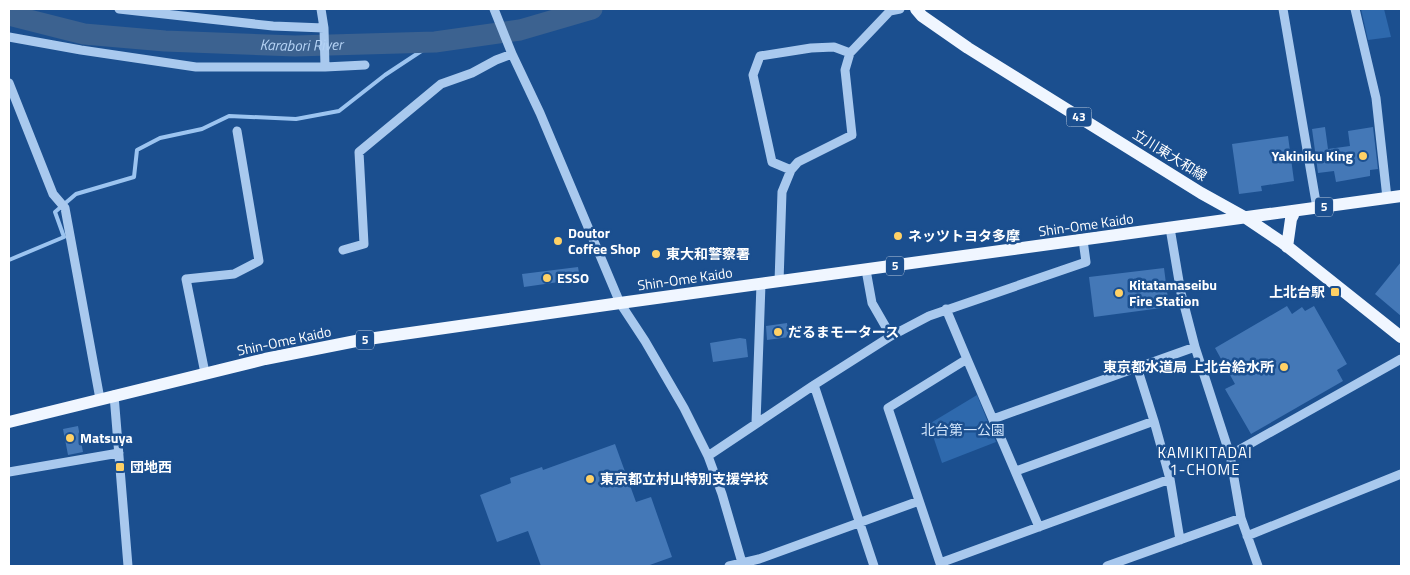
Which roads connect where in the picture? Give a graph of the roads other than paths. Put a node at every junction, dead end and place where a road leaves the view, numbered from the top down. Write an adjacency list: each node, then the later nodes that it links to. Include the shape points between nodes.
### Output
1 (119, 9): 8 (street, via 273,26)
2 (321, 9): 8 (street)
3 (900, 9): 10 (street, via 890,11)
4 (916, 9): 21 (main road, 立川東大和線 / 43, via 968,48)
5 (1283, 9): 19 (street)
6 (1355, 9): 18 (street, via 1376,98)
7 (494, 10): 11 (street)
8 (324, 28): 13 (street)
9 (9, 37): 13 (street, via 196,67)
10 (850, 53): 16 (street, via 845,70 852,135 798,162); 16 (street, via 834,47 760,56 753,75 772,162)
11 (512, 54): 25 (street, via 441,84 359,152 364,244); 29 (street)
12 (366, 65): 13 (street)
13 (325, 67)
14 (9, 83): 40 (street, via 53,194 65,208)
15 (236, 131): 37 (street, via 259,260 234,274 186,279)
16 (791, 170): 27 (street, via 782,192)
17 (1401, 196): 18 (main road, Shin-Ome Kaido / 5)
18 (1388, 198): 19 (main road, Shin-Ome Kaido / 5)
19 (1317, 208): 20 (main road, Shin-Ome Kaido / 5)
20 (1295, 211): 21 (main road, Shin-Ome Kaido / 5); 24 (main road)
21 (1246, 218): 22 (main road, Shin-Ome Kaido / 5); 24 (main road, 立川東大和線 / 43)
22 (1170, 228): 23 (main road, Shin-Ome Kaido / 5); 33 (street, via 1181,293)
23 (1084, 240): 26 (main road, Shin-Ome Kaido / 5); 30 (street, via 1086,262)
24 (1287, 246): 32 (main road, 立川東大和線 / 43)
25 (343, 250)
26 (866, 270): 27 (main road, Shin-Ome Kaido / 5); 31 (street, via 872,302)
27 (779, 282): 28 (main road, Shin-Ome Kaido / 5)
28 (761, 284): 29 (main road, Shin-Ome Kaido / 5); 44 (street)
29 (620, 303): 37 (main road, Shin-Ome Kaido / 5, via 361,340); 47 (street, via 646,341)
30 (946, 309): 31 (street); 34 (street)
31 (891, 336): 38 (street)
32 (1401, 337)
33 (1195, 347): 36 (street); 46 (street)
34 (967, 358): 41 (street); 52 (street, via 888,408)
35 (1401, 359): 46 (street)
36 (1137, 367): 41 (street); 42 (street)
37 (205, 373): 39 (main road, Shin-Ome Kaido / 5)
38 (814, 385): 44 (street); 54 (street)
39 (114, 396): 40 (main road, Shin-Ome Kaido / 5); 45 (street)
40 (100, 399): 43 (main road, Shin-Ome Kaido / 5)
41 (993, 419): 48 (street)
42 (1154, 421): 48 (street); 51 (street)
43 (9, 422)
44 (756, 423): 47 (street)
45 (119, 453): 49 (street); 60 (street)
46 (1230, 455): 53 (street)
47 (708, 456): 58 (street)
48 (1016, 471): 55 (street)
49 (9, 472)
50 (1401, 474): 56 (street)
51 (1170, 479): 55 (street); 57 (street)
52 (919, 501): 54 (street); 59 (street)
53 (1240, 518): 56 (street); 57 (street)
54 (859, 524): 58 (street); 62 (street)
55 (1039, 527): 59 (street)
56 (1247, 536): 64 (street)
57 (1180, 540): 63 (street)
58 (743, 564): 61 (street)
59 (940, 564)
60 (128, 566)
61 (729, 566)
62 (874, 566)
63 (1107, 566)
64 (1258, 566)

